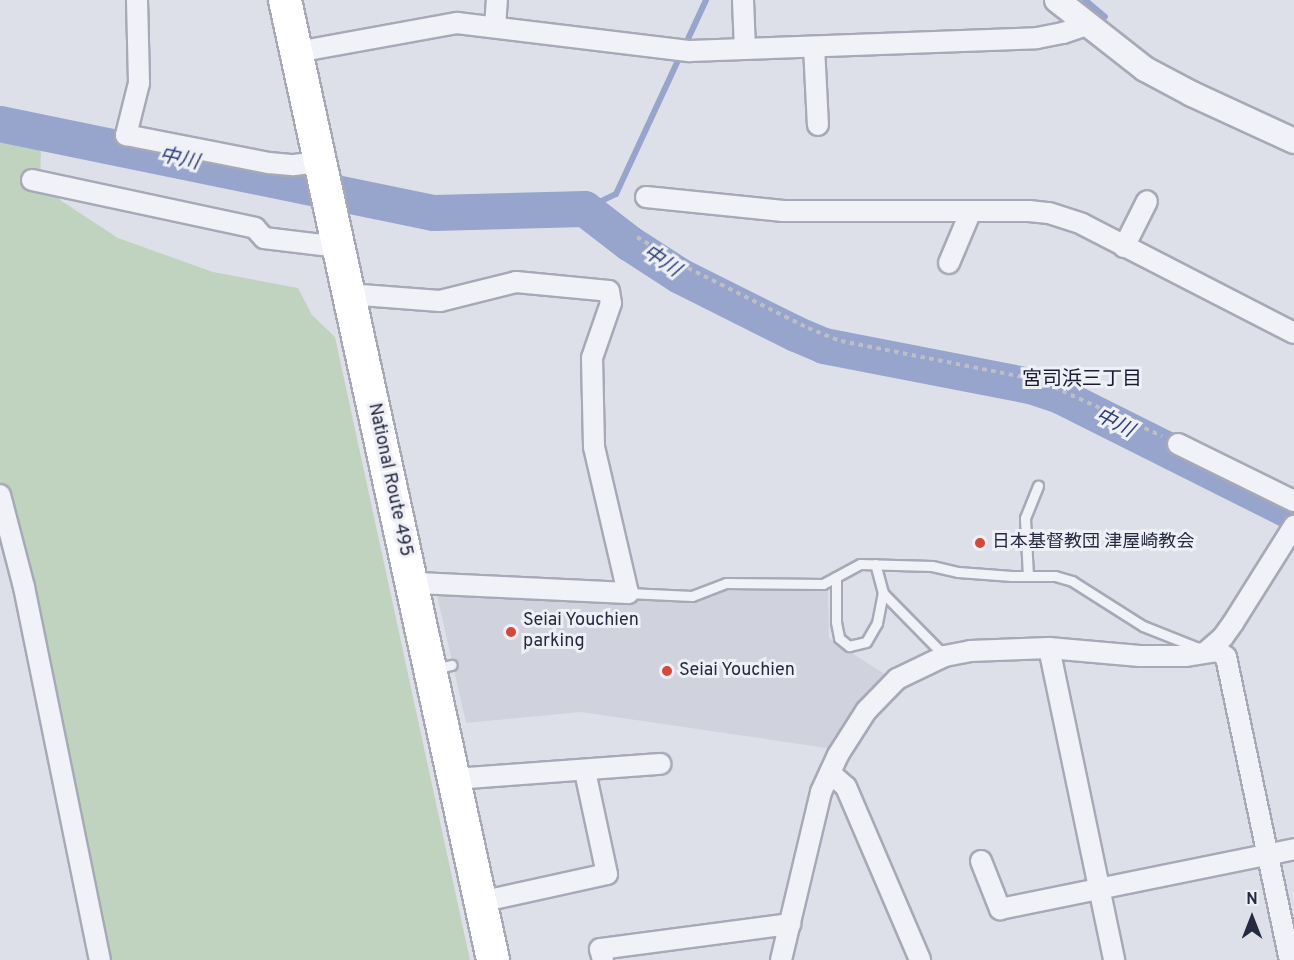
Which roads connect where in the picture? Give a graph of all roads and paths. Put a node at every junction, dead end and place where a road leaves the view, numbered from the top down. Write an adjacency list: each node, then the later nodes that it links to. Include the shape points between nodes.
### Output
1 (137, 0): 14 (street, via 139,83 126,135 294,165)
2 (285, 0): 10 (highway, National Route 495)
3 (497, 0): 7 (street)
4 (743, 0): 9 (street)
5 (1057, 0): 6 (street)
6 (1086, 25): 8 (street, via 1037,38); 12 (street, via 1145,69)
7 (495, 27): 9 (street, via 685,51); 10 (street, via 457,23)
8 (814, 47): 9 (street); 11 (street)
9 (745, 49)
10 (297, 52): 14 (highway, National Route 495)
11 (818, 125)
12 (1294, 141)
13 (33, 180): 19 (street, via 255,228 264,238)
14 (325, 185): 19 (highway, National Route 495)
15 (646, 197): 17 (street, via 783,211)
16 (1147, 201): 20 (street)
17 (971, 211): 20 (street, via 1049,213 1082,224); 21 (street)
18 (637, 237): 24 (path, via 688,268 841,341 1038,380)
19 (338, 247): 22 (highway, National Route 495)
20 (1124, 247): 23 (street)
21 (949, 263)
22 (348, 294): 32 (highway, National Route 495); 33 (street, via 440,301 516,282 609,291 611,303 592,358 594,447)
23 (1294, 333)
24 (1179, 444): 27 (street)
25 (1038, 485): 30 (lane, via 1025,518)
26 (0, 495): 48 (street, via 24,587)
27 (1294, 501)
28 (1286, 535): 36 (street, via 1228,630)
29 (874, 564): 30 (lane); 31 (lane, via 848,568); 34 (lane)
30 (1028, 576): 36 (lane, via 1055,576 1072,581 1143,626)
31 (836, 577): 33 (lane, via 823,584 726,583 692,596); 34 (lane, via 839,638 849,646 866,642 877,623)
32 (412, 583): 33 (street); 41 (highway, National Route 495, via 441,667)
33 (628, 593)
34 (883, 593): 37 (lane)
35 (1049, 648): 36 (street, via 1140,656 1185,656); 37 (street, via 970,651); 45 (street)
36 (1207, 651): 43 (street, via 1218,651 1226,657)
37 (945, 656): 40 (street, via 897,679 866,711)
38 (660, 764): 39 (street)
39 (585, 771): 41 (street); 46 (street, via 607,874)
40 (830, 773): 47 (street, via 821,792); 52 (street, via 846,788)
41 (454, 779): 46 (highway, National Route 495)
42 (1294, 849): 43 (street)
43 (1267, 854): 45 (street); 54 (street)
44 (981, 861): 45 (street, via 1000,909)
45 (1099, 888): 53 (street)
46 (480, 902): 49 (highway, National Route 495)
47 (790, 924): 50 (street, via 600,949); 51 (street)
48 (100, 960)
49 (493, 960)
50 (603, 960)
51 (781, 960)
52 (920, 960)
53 (1114, 960)
54 (1290, 960)

